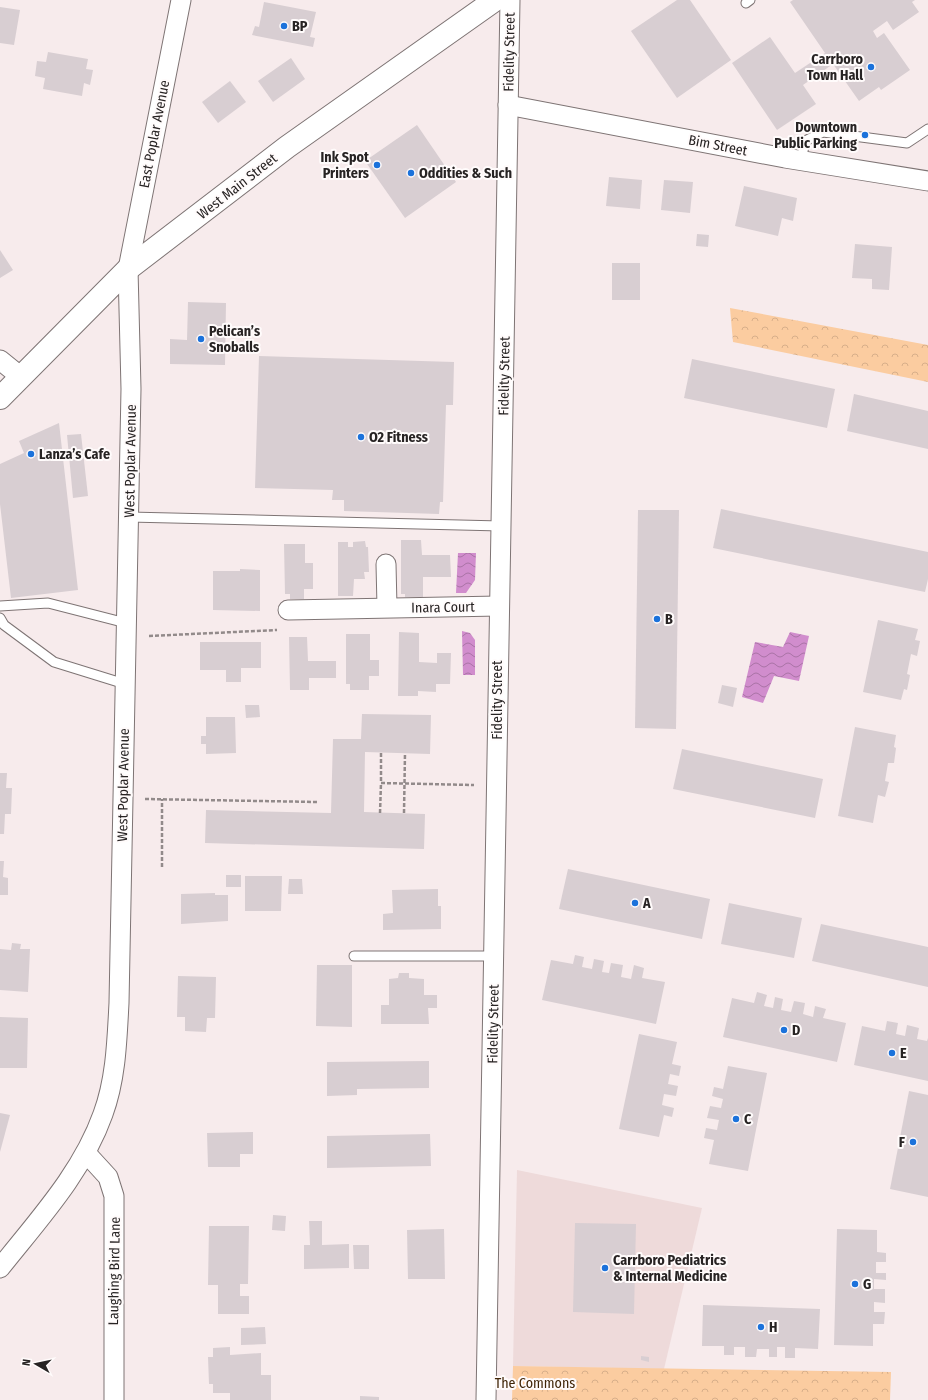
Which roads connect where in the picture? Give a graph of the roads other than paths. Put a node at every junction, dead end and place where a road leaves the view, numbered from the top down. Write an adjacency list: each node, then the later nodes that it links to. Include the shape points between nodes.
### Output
1 (181, 0): 8 (street, East Poplar Avenue)
2 (495, 0): 8 (main road, West Main Street, via 287,147)
3 (510, 0): 4 (street, Fidelity Street)
4 (508, 105): 6 (street, Bim Street); 13 (street, Fidelity Street)
5 (928, 129): 6 (lane, via 907,143 823,132 805,141)
6 (800, 161): 7 (street, Bim Street)
7 (928, 181)
8 (128, 269): 10 (main road, West Main Street); 12 (street, West Poplar Avenue, via 131,359)
9 (0, 360): 10 (street)
10 (21, 377): 11 (main road, West Main Street)
11 (0, 398)
12 (129, 517): 13 (lane); 20 (street, West Poplar Avenue)
13 (501, 526): 16 (street, Fidelity Street)
14 (386, 564): 17 (street)
15 (0, 606): 20 (lane, via 48,603)
16 (499, 606): 17 (street, Inara Court); 23 (street, Fidelity Street)
17 (387, 608): 18 (street, Inara Court)
18 (288, 610)
19 (0, 618): 21 (lane, via 4,625 54,662)
20 (126, 630): 21 (street, West Poplar Avenue)
21 (125, 684): 24 (street, West Poplar Avenue, via 117,1040 106,1107)
22 (354, 956): 23 (lane)
23 (494, 956): 27 (street, Fidelity Street)
24 (86, 1153): 25 (street, West Poplar Avenue, via 63,1189); 26 (street, Laughing Bird Lane, via 108,1177 114,1196)
25 (0, 1268)
26 (114, 1400)
27 (486, 1400)

